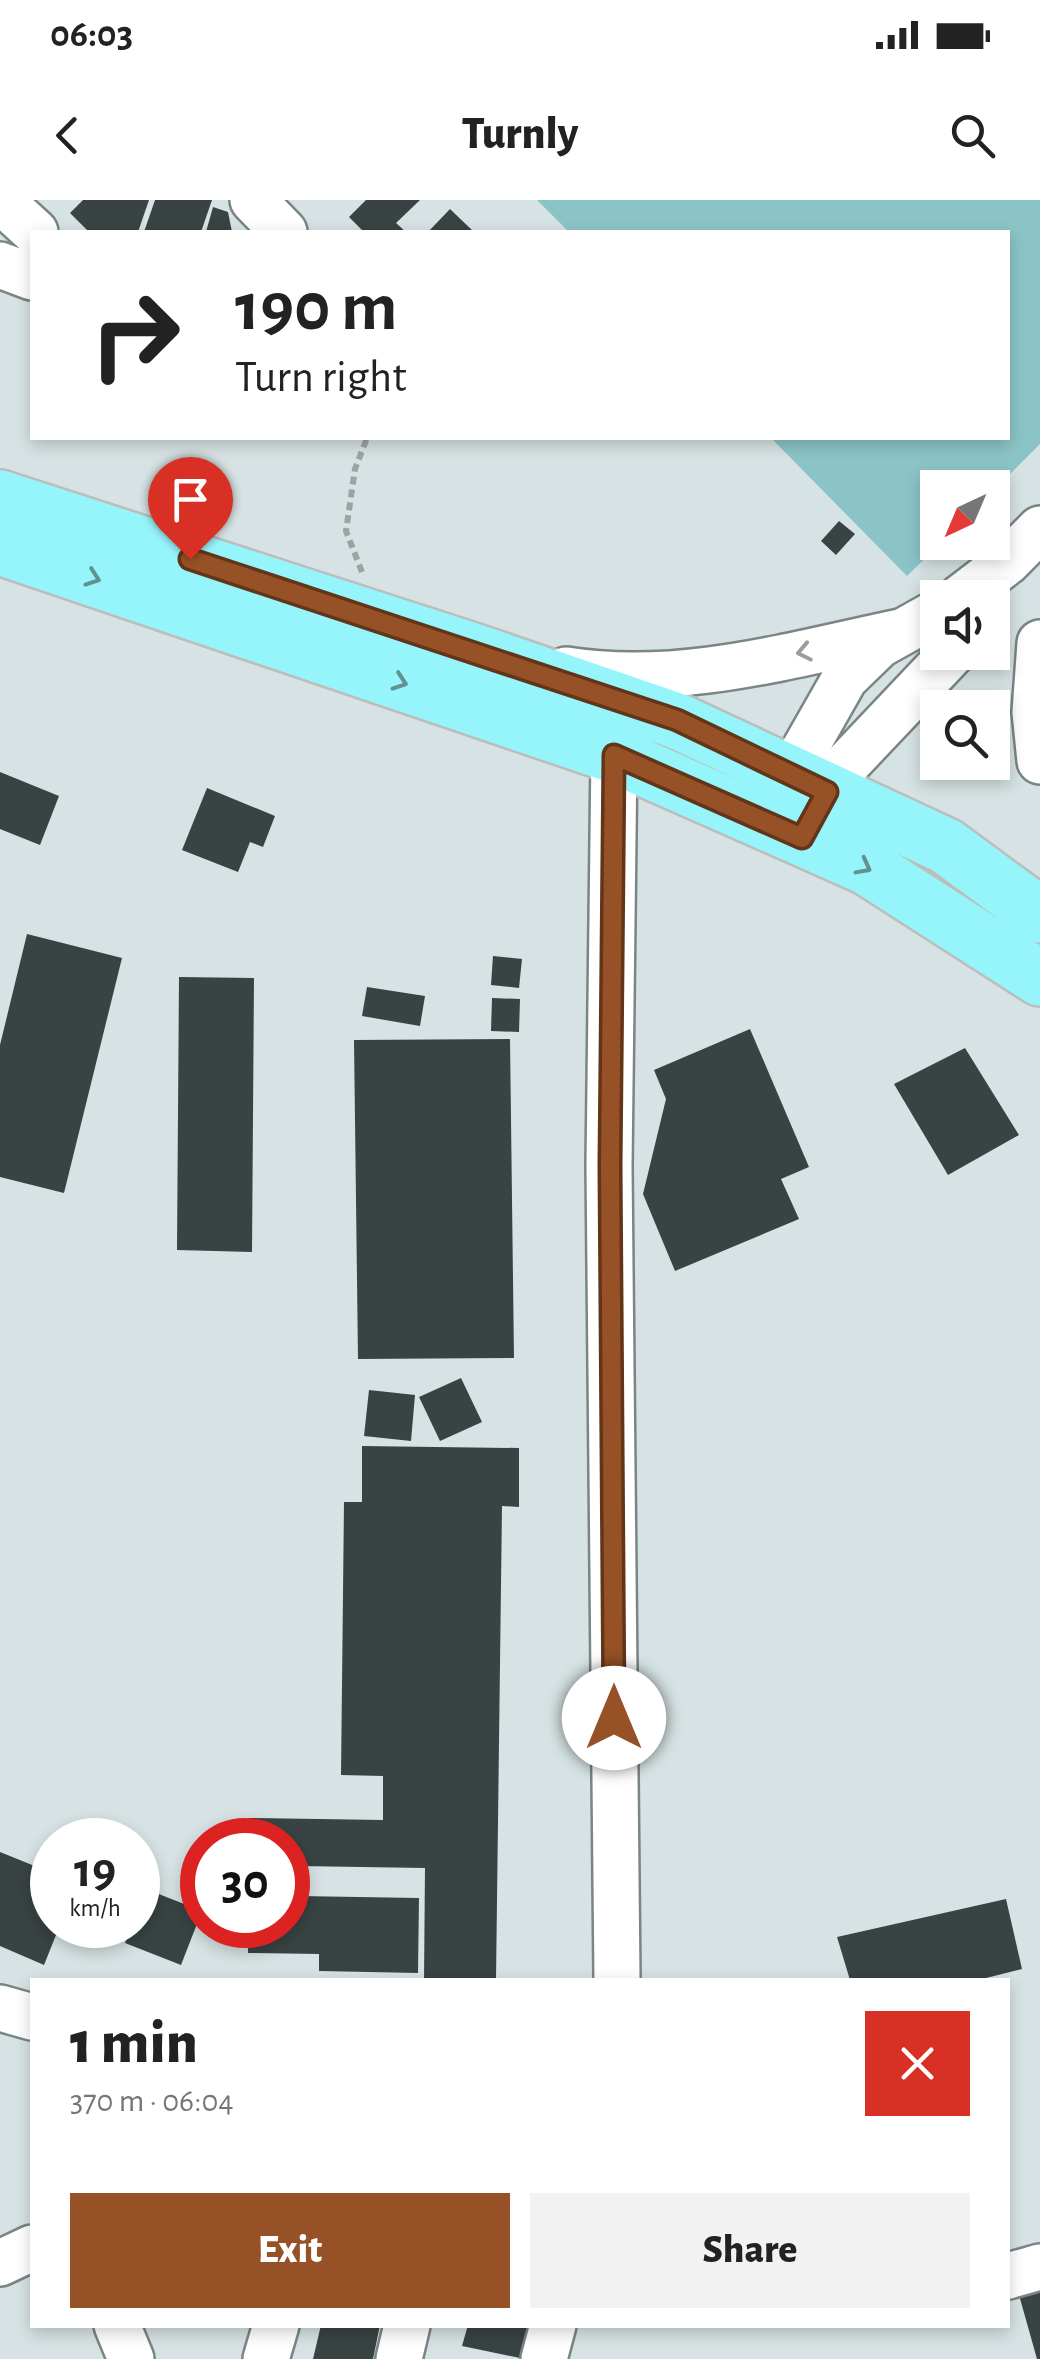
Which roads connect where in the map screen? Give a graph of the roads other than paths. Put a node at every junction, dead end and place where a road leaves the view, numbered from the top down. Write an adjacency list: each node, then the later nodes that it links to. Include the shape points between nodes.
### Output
1 (0, 200): 3 (street)
2 (253, 200): 4 (street)
3 (33, 230)
4 (282, 230)
5 (0, 266): 6 (street)
6 (30, 277)
7 (0, 498): 15 (main road)
8 (1040, 529): 11 (street)
9 (0, 547): 18 (main road, one-way to 18)
10 (1040, 563): 12 (street)
11 (983, 580)
12 (1010, 594)
13 (919, 622): 15 (street, one-way to 15, via 680,673 575,672); 16 (street); 20 (street, via 879,644 846,678)
14 (1040, 643): 19 (street)
15 (476, 652): 20 (main road, via 677,720)
16 (920, 654)
17 (936, 670): 20 (street)
18 (614, 755): 20 (main road); 23 (street, via 610,1166)
19 (1040, 760)
20 (796, 806): 21 (main road, via 946,846); 22 (main road, one-way to 22, via 867,866)
21 (1040, 915)
22 (1040, 978)
23 (617, 1978)
24 (0, 2008): 25 (street)
25 (30, 2017)
26 (30, 2249): 27 (street)
27 (0, 2263)
28 (1040, 2267): 29 (street)
29 (1010, 2275)
30 (118, 2328): 34 (street)
31 (275, 2328): 35 (street)
32 (407, 2328): 36 (street)
33 (552, 2328): 37 (street)
34 (131, 2359)
35 (266, 2359)
36 (399, 2359)
37 (544, 2359)

